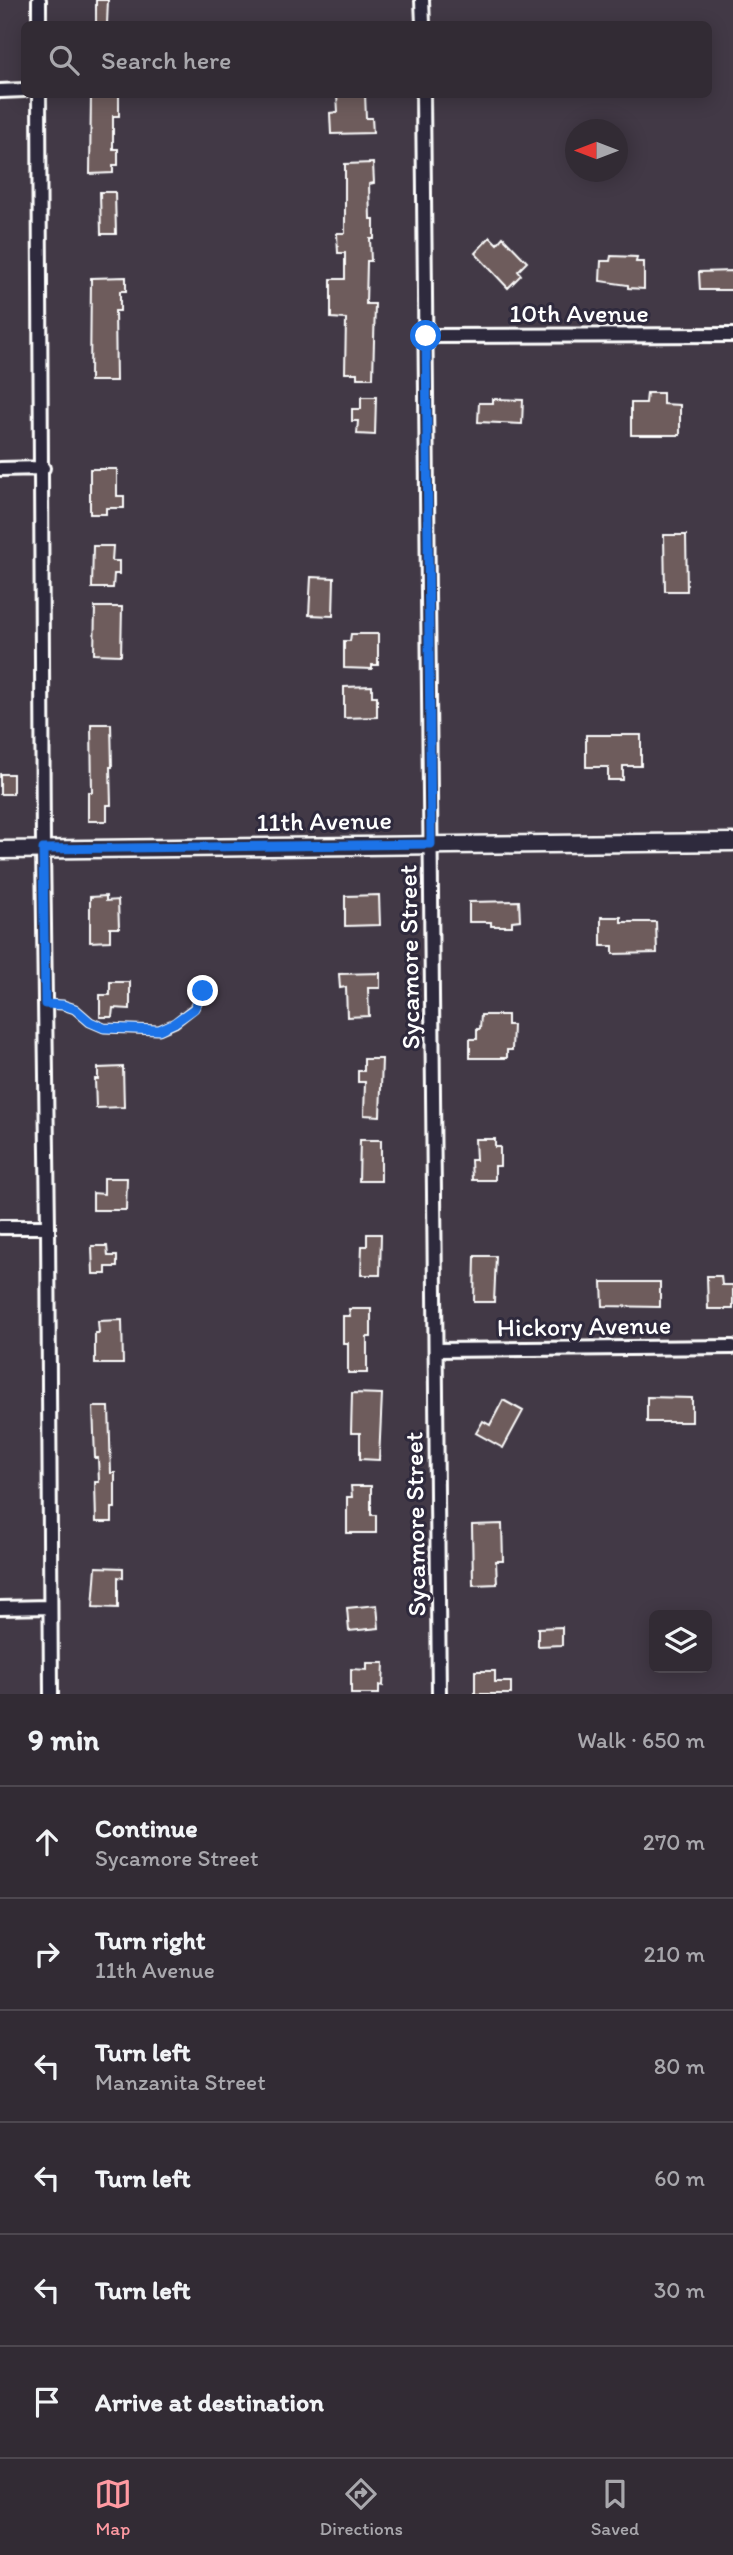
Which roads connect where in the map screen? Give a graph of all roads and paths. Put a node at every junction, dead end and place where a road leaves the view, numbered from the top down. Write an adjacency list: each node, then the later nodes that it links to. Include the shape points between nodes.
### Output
1 (38, 0): 3 (street)
2 (422, 0): 4 (street)
3 (39, 21)
4 (423, 21)
5 (21, 90): 6 (street)
6 (0, 91)
7 (39, 98): 12 (street)
8 (423, 98): 10 (street, Sycamore Street)
9 (733, 335): 10 (street, 10th Avenue)
10 (426, 336): 14 (street, Sycamore Street)
11 (0, 468): 12 (street)
12 (43, 468): 16 (street)
13 (733, 842): 14 (main road, 11th Avenue)
14 (431, 844): 16 (main road, 11th Avenue); 22 (street, Sycamore Street)
15 (0, 849): 16 (main road, 11th Avenue)
16 (43, 849): 18 (street)
17 (203, 991): 18 (lane, via 194,1009 159,1030 104,1028 75,1009)
18 (45, 1004): 20 (street)
19 (0, 1227): 20 (street)
20 (48, 1227): 23 (street)
21 (733, 1347): 22 (street, Hickory Avenue)
22 (436, 1350): 26 (street, Sycamore Street)
23 (50, 1607): 24 (street); 25 (street)
24 (0, 1608)
25 (51, 1694)
26 (439, 1694)

